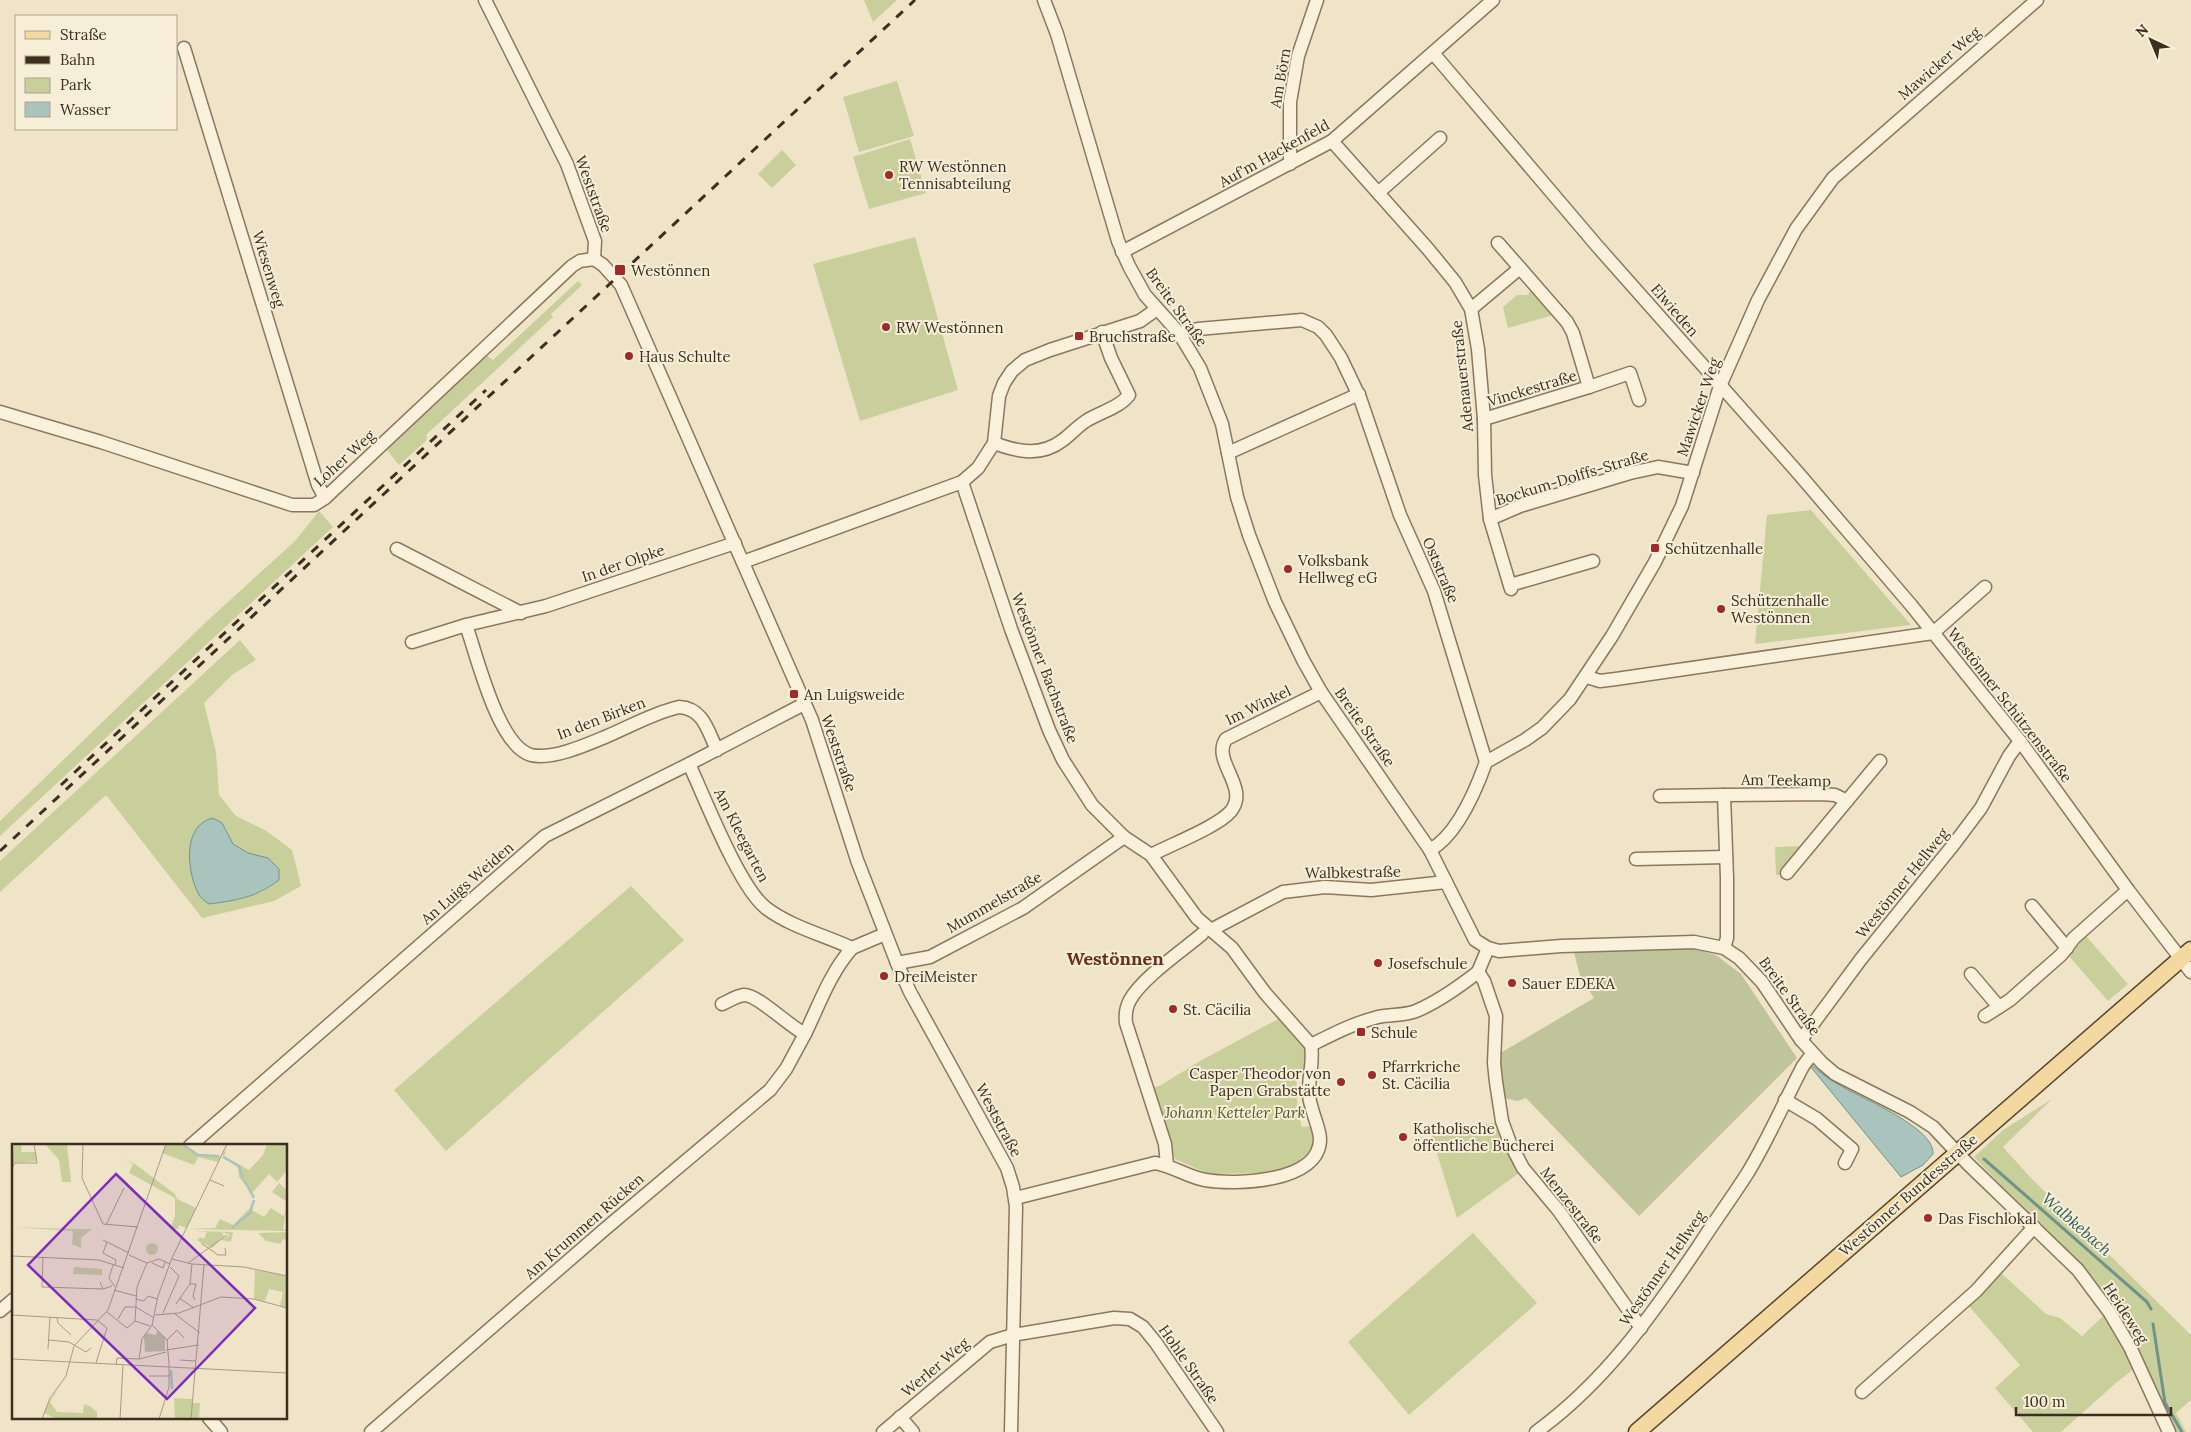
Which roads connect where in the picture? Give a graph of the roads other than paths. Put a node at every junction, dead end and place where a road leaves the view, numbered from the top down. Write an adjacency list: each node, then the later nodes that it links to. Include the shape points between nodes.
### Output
1 (485, 0): 14 (street, Weststraße, via 566,164 595,241)
2 (1044, 0): 13 (street, Breite Straße)
3 (1317, 0): 10 (street, Am Börn, via 1298,56 1290,102)
4 (1493, 0): 7 (street, Auf'm Hackenfeld)
5 (2036, 0): 20 (street, Mawicker Weg, via 1825,186 1796,229 1758,300)
6 (184, 48): 30 (street, Wiesenweg, via 318,485)
7 (1433, 53): 9 (street, Auf'm Hackenfeld); 20 (street, Elwieden)
8 (1440, 138): 11 (street)
9 (1332, 141): 10 (street, Auf'm Hackenfeld); 11 (street, Adenauerstraße)
10 (1290, 164): 13 (street, Auf'm Hackenfeld)
11 (1378, 193): 17 (street, Adenauerstraße, via 1455,282)
12 (1498, 243): 15 (street, Vinckestraße)
13 (1122, 252): 16 (street, Breite Straße, via 1145,295)
14 (594, 259): 30 (street, Loher Weg, via 572,266); 32 (street, Weststraße, via 621,285)
15 (1520, 268): 17 (street); 21 (street, Vinckestraße, via 1567,322)
16 (1157, 309): 18 (street, via 1140,321); 19 (street, Breite Straße)
17 (1471, 309): 25 (street, Adenauerstraße)
18 (1102, 332): 26 (street, via 1025,360 1012,371 999,396); 26 (street, via 1129,396 1124,402 1087,420 1046,451 1023,451)
19 (1179, 333): 22 (street, Oststraße, via 1302,320 1312,323 1336,350); 27 (street, Breite Straße, via 1208,386)
20 (1720, 386): 28 (street, Mawicker Weg); 39 (street, Elwieden)
21 (1589, 387): 23 (street, Vinckestraße, via 1630,373); 25 (street, Vinckestraße)
22 (1359, 394): 27 (street); 47 (street, Oststraße, via 1400,515 1434,591)
23 (1639, 400)
24 (0, 412): 30 (street, Loher Weg, via 292,505 314,505)
25 (1484, 419): 31 (street, Adenauerstraße)
26 (994, 442): 29 (street, via 978,468)
27 (1228, 452): 42 (street, Breite Straße, via 1237,498 1275,602)
28 (1693, 473): 31 (street, Bockum-Dolffs-Straße, via 1658,468 1630,473 1520,506); 41 (street, Mawicker Weg, via 1682,506 1658,556)
29 (962, 482): 35 (street); 52 (street, Westönner Bachstraße, via 1049,730 1063,760 1092,804)
30 (325, 498)
31 (1490, 519): 34 (street, Adenauerstraße, via 1511,587)
32 (735, 543): 35 (street, Weststraße); 37 (street, In der Olpke)
33 (396, 549): 37 (street)
34 (1593, 560)
35 (743, 562): 43 (street, Weststraße)
36 (1985, 587): 39 (street)
37 (521, 613): 38 (street, In der Olpke)
38 (466, 625): 40 (street, In der Olpke); 45 (street, In den Birken, via 500,724 522,751 544,756 568,751 679,706 701,715)
39 (1933, 633): 41 (street, Westönner Schützenstraße, via 1600,681); 44 (street, Westönner Schützenstraße)
40 (412, 642)
41 (1586, 676): 47 (street, Mawicker Weg, via 1570,699 1542,728)
42 (1321, 692): 53 (street, Breite Straße); 54 (street, Im Winkel, via 1226,739 1222,750 1236,794 1236,803 1231,811 1215,823)
43 (804, 704): 45 (street, An Luigs Weiden); 62 (street, Weststraße)
44 (2020, 741): 59 (street, Westönner Schützenstraße); 76 (street, Westönner Hellweg, via 1981,808)
45 (717, 750): 48 (street, An Luigs Weiden)
46 (1880, 761): 51 (street, Am Teekamp)
47 (1486, 762): 53 (street, via 1454,827)
48 (690, 764): 63 (street, Am Kleegarten, via 736,864 759,901 775,914); 80 (street, An Luigs Weiden, via 545,836)
49 (1724, 795): 50 (street, Am Teekamp); 51 (street, Am Teekamp, via 1821,794 1835,795); 55 (street, Am Teekamp)
50 (1660, 796)
51 (1847, 801): 57 (street, Am Teekamp)
52 (1124, 837): 54 (street, Westönner Bachstraße); 68 (street, Mummelstraße, via 1022,908 930,957)
53 (1430, 850): 58 (street, Breite Straße)
54 (1151, 855): 61 (street, Westönner Bachstraße)
55 (1726, 858): 56 (street); 65 (street, Am Teekamp)
56 (1636, 859)
57 (1787, 873)
58 (1446, 882): 61 (street, Walbkestraße, via 1371,890 1296,889 1283,892); 64 (street, Breite Straße, via 1476,940)
59 (2128, 890): 66 (street); 67 (street, Westönner Schützenstraße)
60 (2032, 906): 66 (street)
61 (1207, 932): 77 (street, Westönner Bachstraße, via 1232,948); 83 (street, Walbkestraße, via 1140,986 1130,998 1125,1015 1166,1144)
62 (885, 934): 63 (street); 68 (street, Weststraße)
63 (852, 948): 75 (street, Am Krummen Rücken, via 833,974)
64 (1488, 948): 65 (street, Breite Straße, via 1507,951 1694,942); 69 (street)
65 (1724, 948): 76 (street, Breite Straße, via 1750,968)
66 (2067, 948): 73 (street)
67 (2186, 954): 70 (street, Westönner Schützenstraße); 81 (main road, Westönner Bundesstraße)
68 (897, 963): 84 (street, Weststraße, via 1007,1168)
69 (1478, 972): 77 (street, via 1418,1010 1357,1023); 88 (street, Menzestraße, via 1496,1016 1496,1082 1502,1121 1510,1143 1523,1168 1559,1211)
70 (2191, 972)
71 (1971, 974): 73 (street)
72 (722, 1004): 75 (street, via 740,996 751,996)
73 (1999, 1007): 74 (street)
74 (1985, 1016)
75 (805, 1034): 94 (street, Am Krummen Rücken, via 770,1090)
76 (1801, 1040): 78 (street, Breite Straße)
77 (1311, 1045): 83 (street, via 1310,1101 1320,1137 1313,1157 1303,1166 1262,1182 1232,1183 1205,1180)
78 (1812, 1054): 79 (street, Westönner Hellweg); 81 (street, Breite Straße, via 1835,1074 1933,1127)
79 (1785, 1100): 82 (street, via 1816,1118 1852,1149); 88 (street, Westönner Hellweg, via 1747,1173)
80 (192, 1144)
81 (1957, 1152): 85 (street, Heideweg); 100 (main road, Westönner Bundesstraße)
82 (1845, 1163)
83 (1167, 1165): 84 (street, via 1155,1163)
84 (1016, 1198): 89 (street, Weststraße)
85 (2034, 1227): 90 (street, via 1976,1291); 101 (street, Heideweg, via 2078,1270 2110,1313 2130,1347)
86 (12, 1301): 87 (street)
87 (0, 1311)
88 (1641, 1328): 99 (street, Westönner Hellweg, via 1562,1414)
89 (1013, 1336): 91 (street, Werler Weg, via 990,1342); 97 (street, Weststraße); 98 (street, Hohle Straße, via 1114,1318 1133,1321 1143,1327 1156,1343)
90 (1862, 1392)
91 (900, 1417): 95 (street, Werler Weg); 96 (street)
92 (211, 1420): 93 (street)
93 (221, 1432)
94 (371, 1432)
95 (883, 1432)
96 (913, 1432)
97 (1011, 1432)
98 (1217, 1432)
99 (1536, 1432)
100 (1637, 1432)
101 (2169, 1432)

